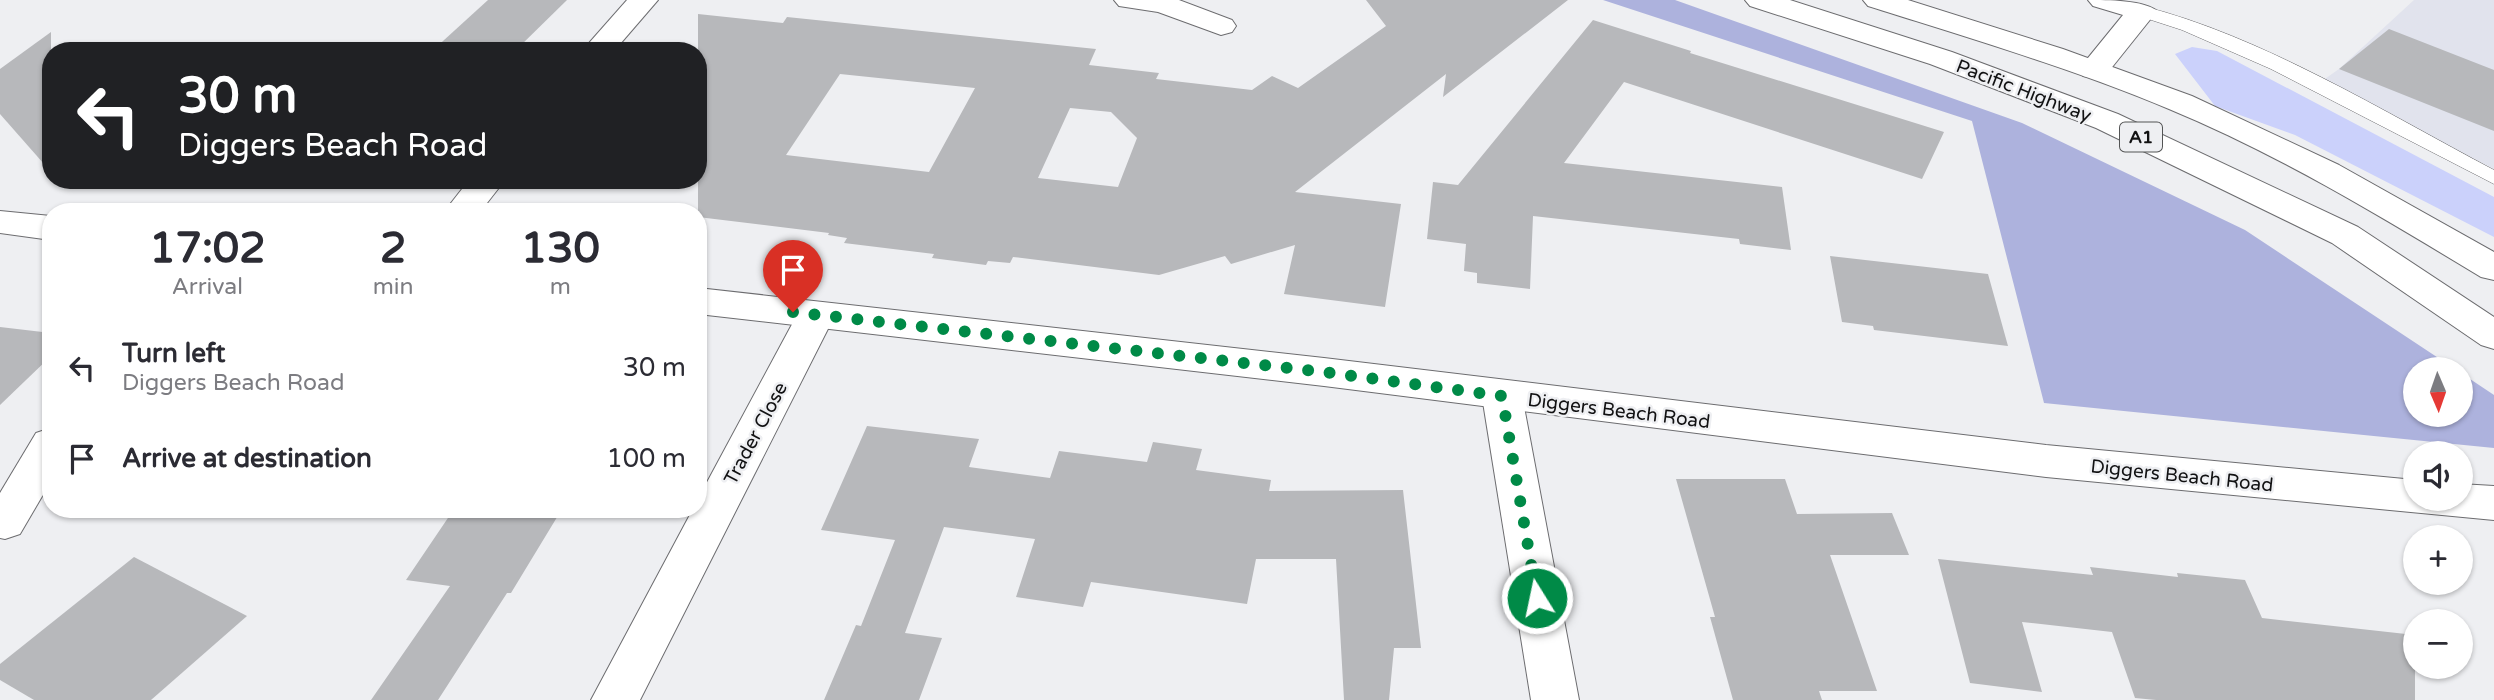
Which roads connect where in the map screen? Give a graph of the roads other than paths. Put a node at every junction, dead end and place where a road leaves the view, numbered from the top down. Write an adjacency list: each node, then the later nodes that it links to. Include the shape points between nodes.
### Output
1 (643, 0): 9 (main road)
2 (1129, 0): 8 (main road, via 1163,4)
3 (1760, 0): 16 (main road, Pacific Highway / A1, via 1941,58 2107,121)
4 (1786, 0): 10 (main road, via 1833,6 2051,68)
5 (1878, 0): 10 (main road, Pacific Highway / A1)
6 (2103, 0): 7 (main road)
7 (2142, 11): 10 (main road); 11 (lane, via 2200,29 2246,50)
8 (1221, 26)
9 (605, 42)
10 (2094, 69): 16 (main road, via 2104,88 2235,162); 17 (main road, Pacific Highway / A1, via 2222,120 2338,177)
11 (2494, 178)
12 (480, 189): 13 (main road)
13 (469, 203)
14 (0, 222): 15 (main road)
15 (42, 227)
16 (2345, 235): 20 (main road, Pacific Highway / A1)
17 (2494, 268)
18 (707, 302): 19 (main road, Diggers Beach Road)
19 (816, 315): 21 (main road, Diggers Beach Road); 27 (main road, Trader Close)
20 (2494, 335)
21 (1502, 396): 23 (main road, Diggers Beach Road, via 2046,461); 28 (main road)
22 (42, 459): 26 (main road)
23 (2403, 496)
24 (2473, 502): 25 (main road)
25 (2494, 503)
26 (5, 522)
27 (615, 700)
28 (1555, 700)

